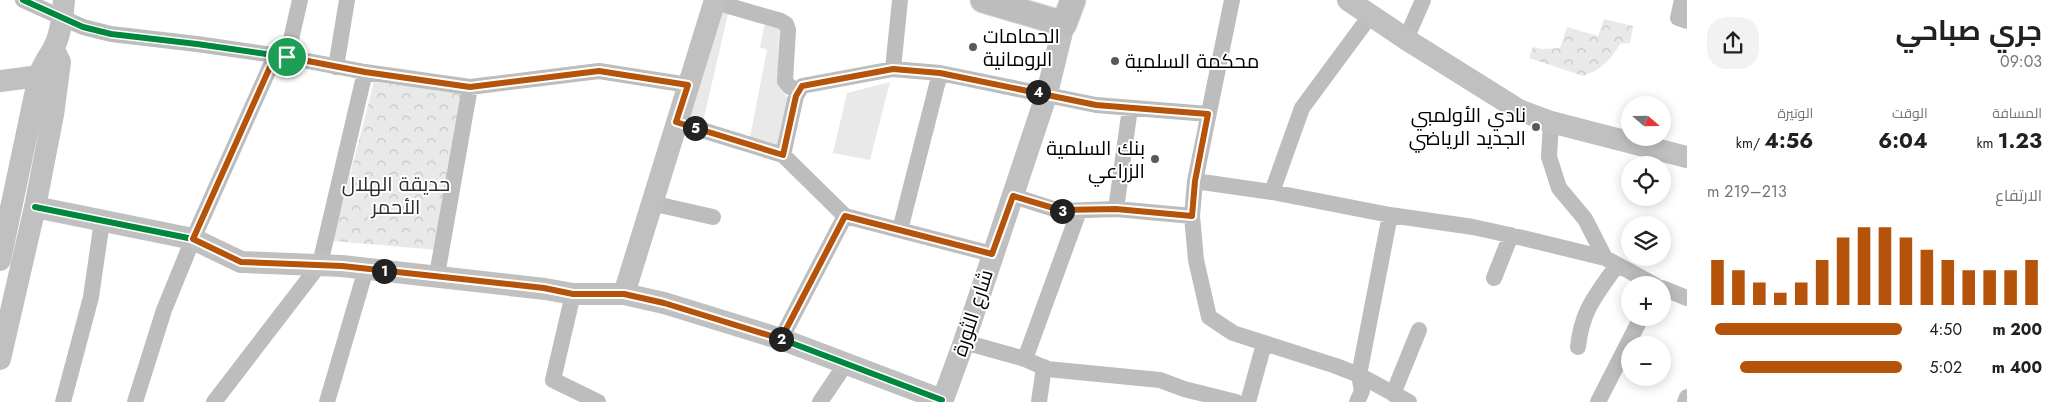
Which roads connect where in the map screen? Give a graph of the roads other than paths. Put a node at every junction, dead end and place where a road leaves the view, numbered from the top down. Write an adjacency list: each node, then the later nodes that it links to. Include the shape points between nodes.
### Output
1 (24, 0): 14 (street)
2 (80, 0): 14 (main road)
3 (300, 0): 18 (street)
4 (346, 0): 19 (street)
5 (900, 0): 20 (street)
6 (983, 0): 13 (main road)
7 (1018, 0): 13 (main road, via 1057,10)
8 (1232, 0): 30 (street)
9 (1348, 0): 15 (main road)
10 (1423, 0): 17 (street)
11 (1682, 0): 16 (street, via 1678,18)
12 (715, 1): 25 (main road); 27 (street, via 786,24 785,81)
13 (1073, 8): 28 (main road, شارع الثورة)
14 (64, 9): 18 (street, via 83,27 110,34); 23 (main road, via 54,50 60,62)
15 (1370, 16): 17 (main road); 36 (street, via 1302,108)
16 (1687, 21)
17 (1406, 39): 32 (main road, via 1519,110)
18 (287, 57): 19 (street); 49 (street, via 270,67)
19 (336, 67): 21 (street)
20 (893, 69): 22 (street); 27 (street, via 805,84)
21 (365, 72): 26 (street); 53 (street)
22 (940, 73): 28 (street); 47 (street)
23 (49, 77): 24 (main road); 39 (main road); 51 (main road)
24 (0, 81)
25 (688, 85): 26 (street, via 599,71); 31 (main road)
26 (470, 87): 55 (street)
27 (798, 92): 33 (street)
28 (1047, 93): 29 (street, via 1096,105); 37 (main road, شارع الثورة)
29 (1130, 108): 30 (street); 40 (street)
30 (1208, 114): 35 (street)
31 (676, 122): 33 (street); 38 (main road)
32 (1551, 122): 34 (main road); 52 (street, via 1549,157 1559,188 1585,219)
33 (783, 155): 42 (street)
34 (1687, 157)
35 (1195, 181): 36 (street); 43 (street)
36 (1272, 192): 44 (street)
37 (1013, 196): 41 (street, via 1060,210); 50 (main road, شارع الثورة)
38 (651, 203): 45 (street); 60 (main road)
39 (35, 208): 46 (main road); 68 (main road)
40 (1116, 209): 41 (street); 43 (street)
41 (1079, 211): 69 (street)
42 (845, 216): 47 (street); 64 (street)
43 (1192, 216): 66 (street, via 1196,260 1209,317 1233,333)
44 (1390, 216): 48 (street); 72 (street)
45 (713, 217)
46 (102, 220): 49 (main road); 77 (street, via 91,297)
47 (900, 230): 50 (street)
48 (1511, 235): 52 (street); 57 (street)
49 (193, 239): 53 (main road, via 241,262); 78 (street, via 164,310)
50 (992, 254): 65 (main road, شارع الثورة)
51 (0, 260)
52 (1611, 262): 56 (street); 67 (street, via 1585,314)
53 (320, 264): 54 (main road); 79 (street)
54 (366, 269): 55 (main road); 80 (street)
55 (437, 276): 59 (main road)
56 (1638, 276)
57 (1494, 278)
58 (1671, 292): 61 (street)
59 (573, 294): 60 (main road); 81 (street, via 553,380)
60 (624, 294): 64 (main road)
61 (1687, 298)
62 (1637, 326): 88 (street)
63 (1419, 330): 73 (street)
64 (781, 339): 70 (main road)
65 (964, 342): 69 (street); 76 (main road, شارع الثورة)
66 (1264, 344): 72 (street); 85 (street)
67 (1578, 347)
68 (0, 355)
69 (1025, 359): 71 (street)
70 (846, 365): 76 (main road); 82 (street)
71 (1044, 367): 74 (street, via 1160,380); 83 (street)
72 (1359, 375): 73 (street); 86 (street, via 1362,391)
73 (1393, 394): 87 (street)
74 (1182, 396): 84 (street)
75 (1687, 397): 89 (street)
76 (942, 401)
77 (63, 402)
78 (135, 402)
79 (214, 402)
80 (327, 402)
81 (598, 402)
82 (820, 402)
83 (1039, 402)
84 (1236, 402)
85 (1248, 402)
86 (1357, 402)
87 (1409, 402)
88 (1598, 402)
89 (1685, 402)

